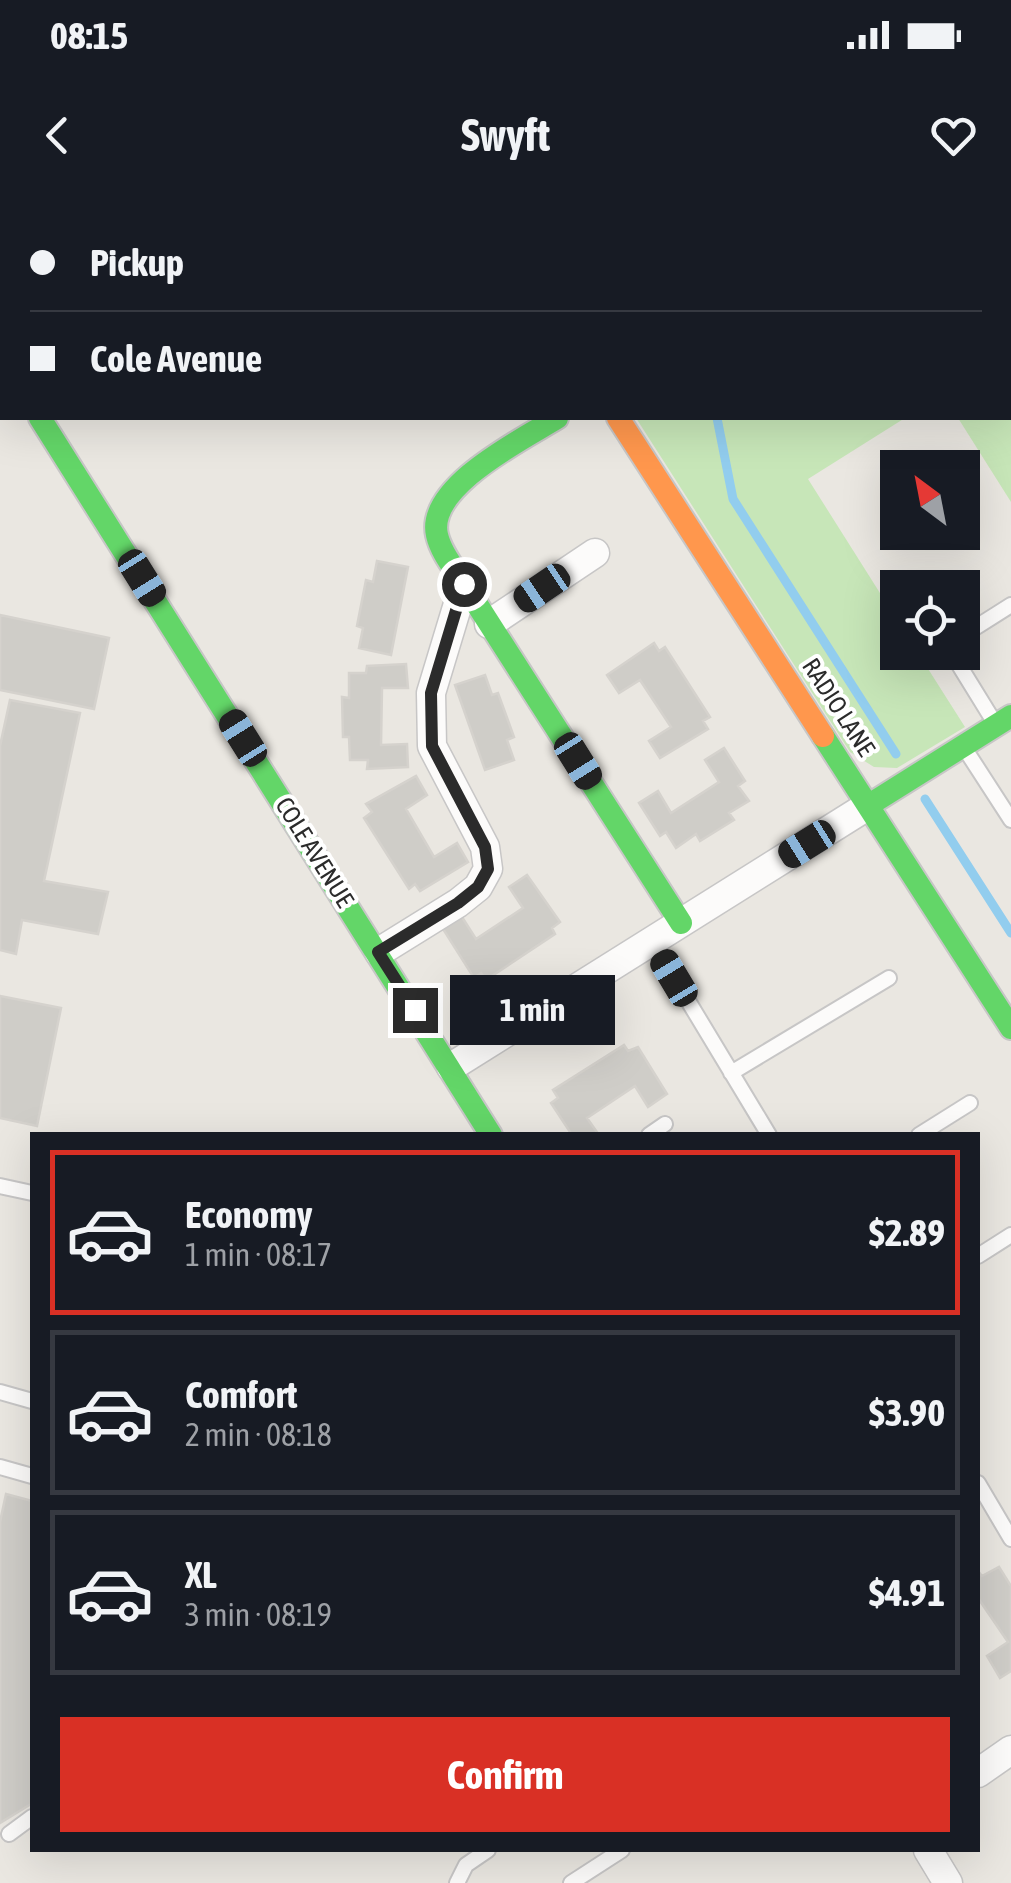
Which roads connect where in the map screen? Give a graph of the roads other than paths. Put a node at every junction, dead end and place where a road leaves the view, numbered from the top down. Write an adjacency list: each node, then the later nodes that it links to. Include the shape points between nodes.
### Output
1 (41, 420): 16 (street, COLE AVENUE)
2 (554, 420): 5 (street, via 455,486 439,507 436,529)
3 (619, 420): 12 (street, RADIO LANE)
4 (596, 553): 7 (street)
5 (464, 584): 7 (street); 16 (street, via 431,693 432,746 485,847 488,869 458,903)
6 (1011, 605): 8 (lane)
7 (489, 624): 14 (street)
8 (980, 625)
9 (965, 670): 10 (lane)
10 (1004, 721): 11 (street)
11 (963, 746): 12 (street); 13 (lane)
12 (870, 805): 14 (street); 18 (street, RADIO LANE)
13 (1011, 820)
14 (681, 923): 15 (street)
15 (652, 941): 19 (street); 20 (lane)
16 (378, 952): 19 (street, COLE AVENUE)
17 (889, 978): 20 (lane)
18 (1011, 1028)
19 (451, 1067): 23 (street, COLE AVENUE)
20 (731, 1073): 25 (lane)
21 (970, 1103): 26 (lane)
22 (665, 1124): 24 (lane)
23 (489, 1132)
24 (653, 1132)
25 (767, 1132)
26 (924, 1132)
27 (0, 1186): 28 (lane)
28 (30, 1193)
29 (1011, 1236): 30 (lane)
30 (980, 1255)
31 (0, 1392): 32 (lane)
32 (30, 1400)
33 (0, 1467): 34 (lane)
34 (30, 1475)
35 (984, 1508): 36 (lane)
36 (1011, 1540)
37 (1011, 1750): 38 (street)
38 (980, 1772)
39 (30, 1818): 40 (lane)
40 (9, 1834)
41 (485, 1852): 44 (lane, via 466,1865)
42 (619, 1852): 45 (lane)
43 (929, 1852): 46 (street)
44 (458, 1883)
45 (571, 1883)
46 (948, 1883)

